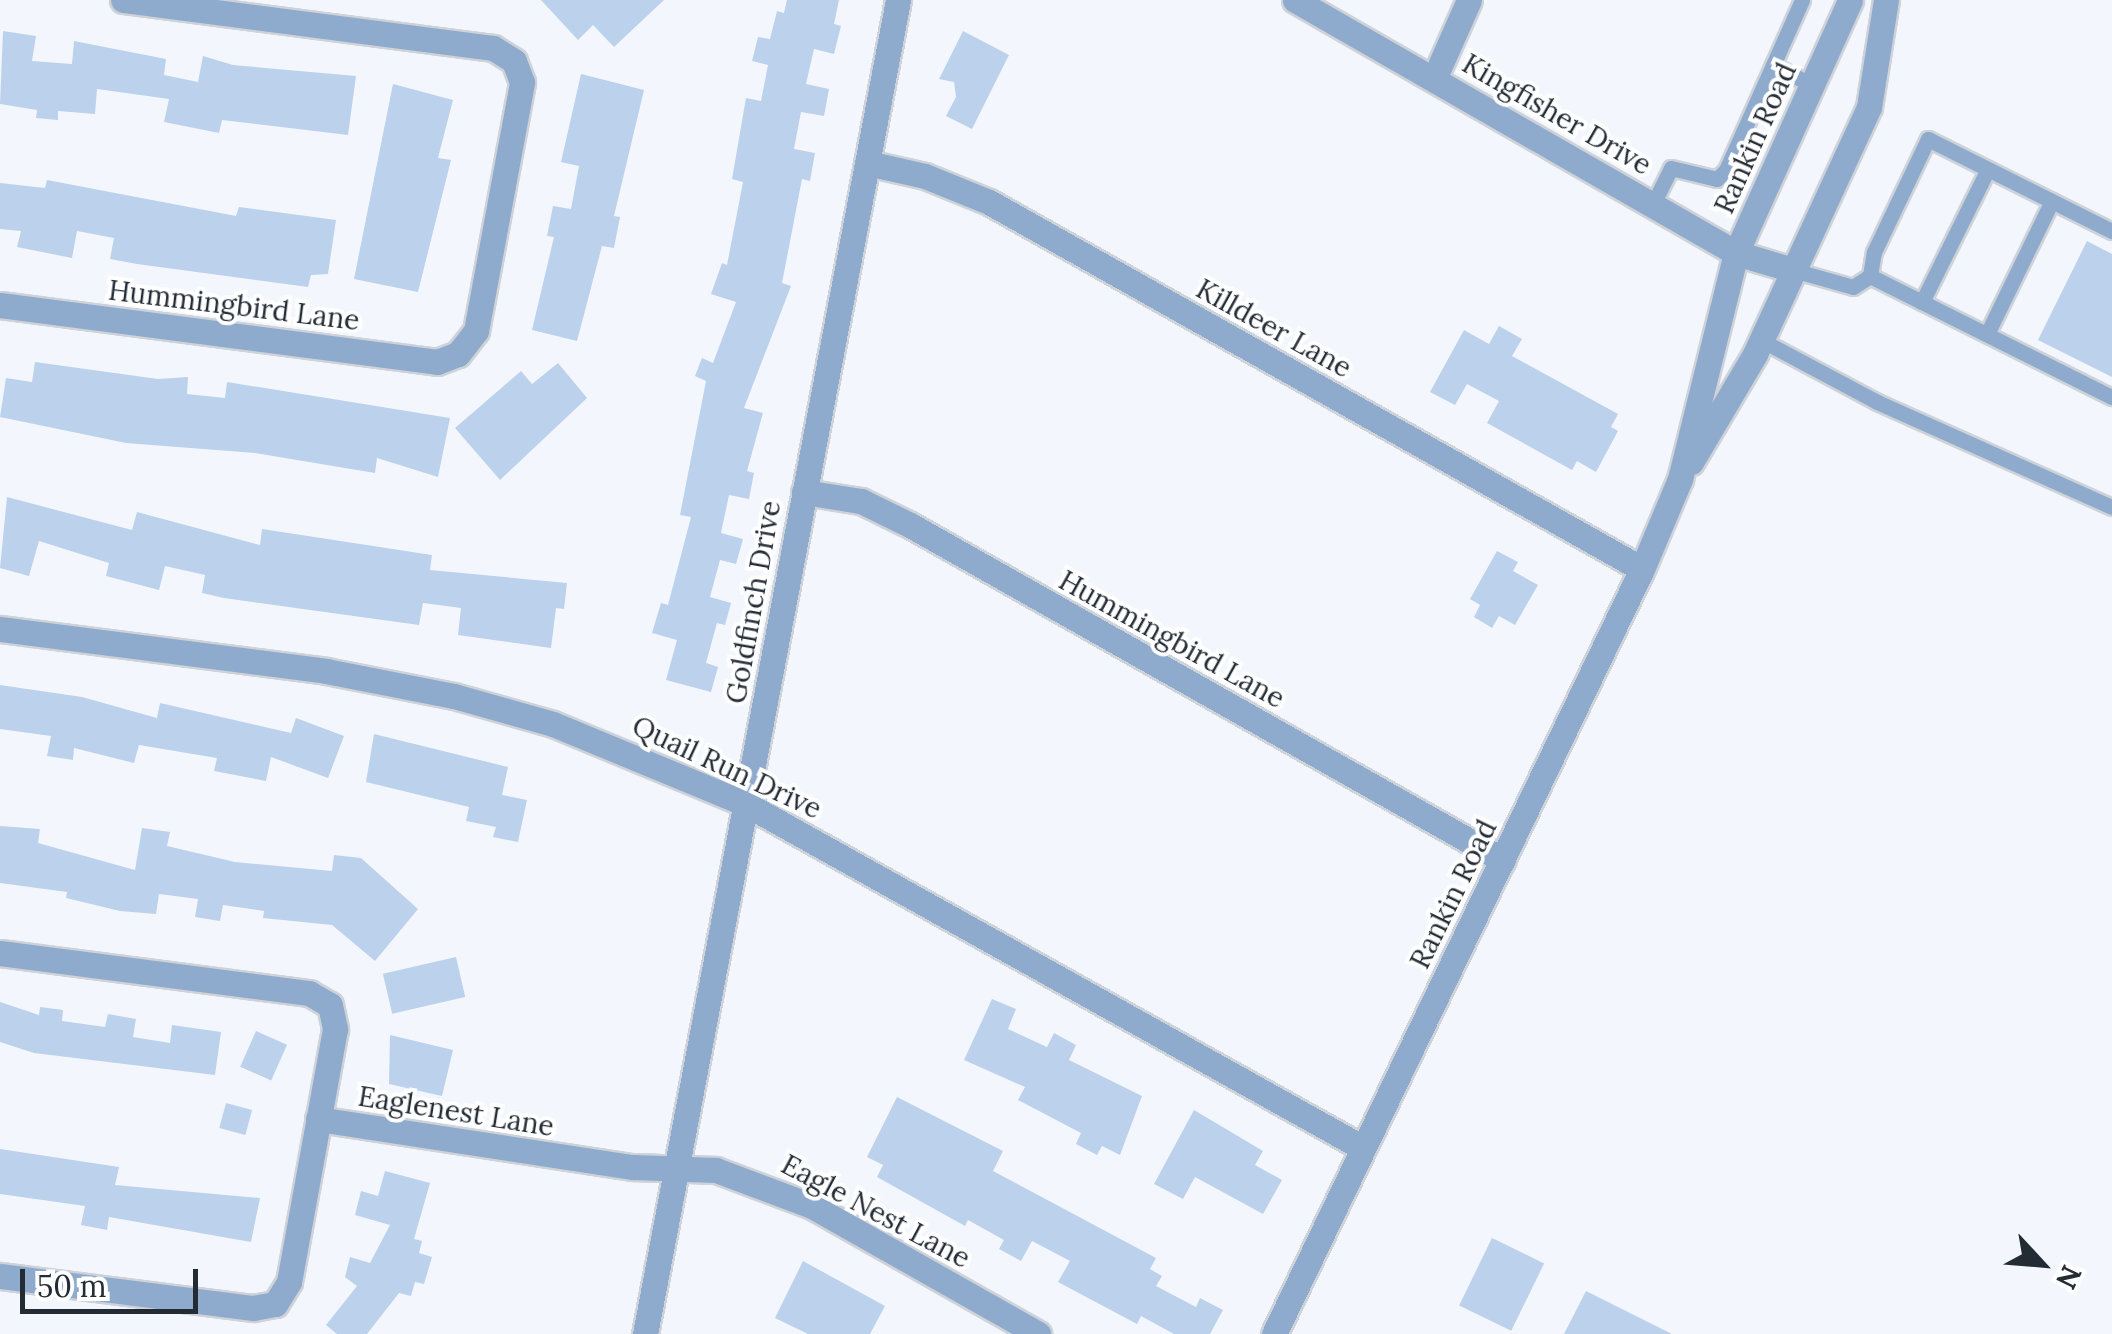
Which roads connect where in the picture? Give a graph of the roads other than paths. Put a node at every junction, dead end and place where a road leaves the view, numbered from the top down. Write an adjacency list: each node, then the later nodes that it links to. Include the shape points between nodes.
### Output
1 (123, 0): 20 (street, Hummingbird Lane, via 494,48 514,60 522,82 476,332 458,354 437,362)
2 (898, 0): 11 (street, Goldfinch Drive)
3 (1295, 0): 9 (street, Kingfisher Drive)
4 (1470, 0): 9 (street)
5 (1802, 0): 8 (lane)
6 (1850, 0): 10 (street, Rankin Road)
7 (1886, 0): 17 (street, Rankin Road, via 1870,107)
8 (1774, 65): 10 (lane); 14 (lane, via 1726,170 1717,178 1671,168)
9 (1434, 79): 14 (street, Kingfisher Drive)
10 (1812, 86): 16 (street, Rankin Road)
11 (867, 163): 25 (street, Goldfinch Drive); 27 (street, Killdeer Lane, via 925,176 989,202)
12 (1988, 169): 13 (lane); 18 (lane, via 1928,139 1874,252); 19 (lane)
13 (2052, 201): 15 (lane); 21 (lane)
14 (1653, 204): 16 (street, Kingfisher Drive)
15 (2112, 230)
16 (1736, 253): 17 (street, Kingfisher Drive); 24 (street, Rankin Road)
17 (1794, 270): 18 (lane, via 1853,287); 22 (street, Rankin Road)
18 (1870, 276): 19 (lane)
19 (1922, 302): 21 (lane)
20 (0, 305)
21 (1986, 334): 23 (lane)
22 (1761, 340): 24 (street, Rankin Road); 26 (lane, via 1877,402)
23 (2112, 397)
24 (1680, 479): 27 (street, Rankin Road)
25 (804, 492): 29 (street, Goldfinch Drive); 30 (street, Hummingbird Lane, via 861,501 910,525)
26 (2112, 507)
27 (1642, 569): 30 (street, Rankin Road)
28 (0, 629): 29 (street, Quail Run Drive, via 326,671 454,696 553,724)
29 (746, 804): 33 (street, Quail Run Drive); 34 (street, Goldfinch Drive)
30 (1503, 860): 33 (street, Rankin Road)
31 (0, 953): 32 (street, Eaglenest Lane, via 309,993 330,1006 335,1029)
32 (318, 1119): 34 (street, Eaglenest Lane, via 598,1163); 35 (street, via 288,1282 276,1304 252,1308)
33 (1362, 1148): 38 (street, Rankin Road)
34 (676, 1167): 36 (street, Goldfinch Drive); 37 (street, Eagle Nest Lane, via 770,1186)
35 (0, 1276)
36 (645, 1334)
37 (1038, 1334)
38 (1274, 1334)

